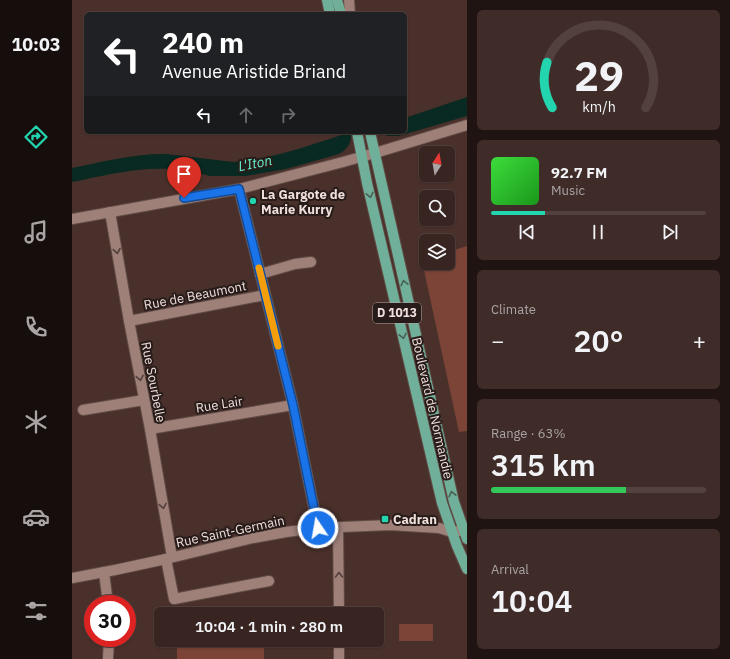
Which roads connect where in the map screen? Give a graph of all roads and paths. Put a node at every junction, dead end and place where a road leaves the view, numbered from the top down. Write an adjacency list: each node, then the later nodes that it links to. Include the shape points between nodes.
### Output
1 (327, 0): 4 (main road)
2 (337, 0): 5 (main road)
3 (350, 0): 6 (street)
4 (330, 12)
5 (340, 12)
6 (350, 12)
7 (467, 125): 10 (street)
8 (357, 134): 11 (main road, Boulevard de Normandie / D 1013)
9 (370, 134): 10 (main road, Boulevard de Normandie / D 1013)
10 (375, 153): 11 (street); 26 (main road, Boulevard de Normandie / D 1013, one-way to 10, via 454,502)
11 (362, 157): 12 (street); 25 (main road, Boulevard de Normandie / D 1013, one-way to 25, via 441,499)
12 (239, 189): 13 (street); 16 (street)
13 (110, 212): 14 (street); 18 (street, Rue Sourbelle, one-way to 18)
14 (72, 219)
15 (311, 262): 16 (street)
16 (260, 274): 17 (street)
17 (265, 295): 18 (street, Rue de Beaumont); 20 (street)
18 (129, 321): 19 (street, Rue Sourbelle, one-way to 19)
19 (144, 400): 21 (street); 22 (street, Rue Sourbelle)
20 (293, 405): 22 (street, Rue Lair); 24 (street)
21 (84, 410)
22 (150, 429): 27 (street, Rue Sourbelle, one-way to 27)
23 (338, 527): 24 (street, Rue Saint-Germain); 25 (street, Rue Saint-Germain, via 390,524 439,528); 33 (street, one-way to 23)
24 (318, 528): 27 (street, Rue Saint-Germain, via 253,538)
25 (452, 532): 26 (street, Rue Saint-Germain); 28 (main road, Boulevard de Normandie / D 1013)
26 (466, 533)
27 (169, 558): 29 (street, Rue Saint-Germain); 31 (street, Rue Sourbelle, via 174,599)
28 (467, 569)
29 (104, 572): 30 (street, Rue Saint-Germain); 32 (street)
30 (72, 578)
31 (269, 581)
32 (107, 595)
33 (339, 607)
34 (109, 647): 36 (street)
35 (339, 647): 37 (street)
36 (108, 659)
37 (339, 659)

